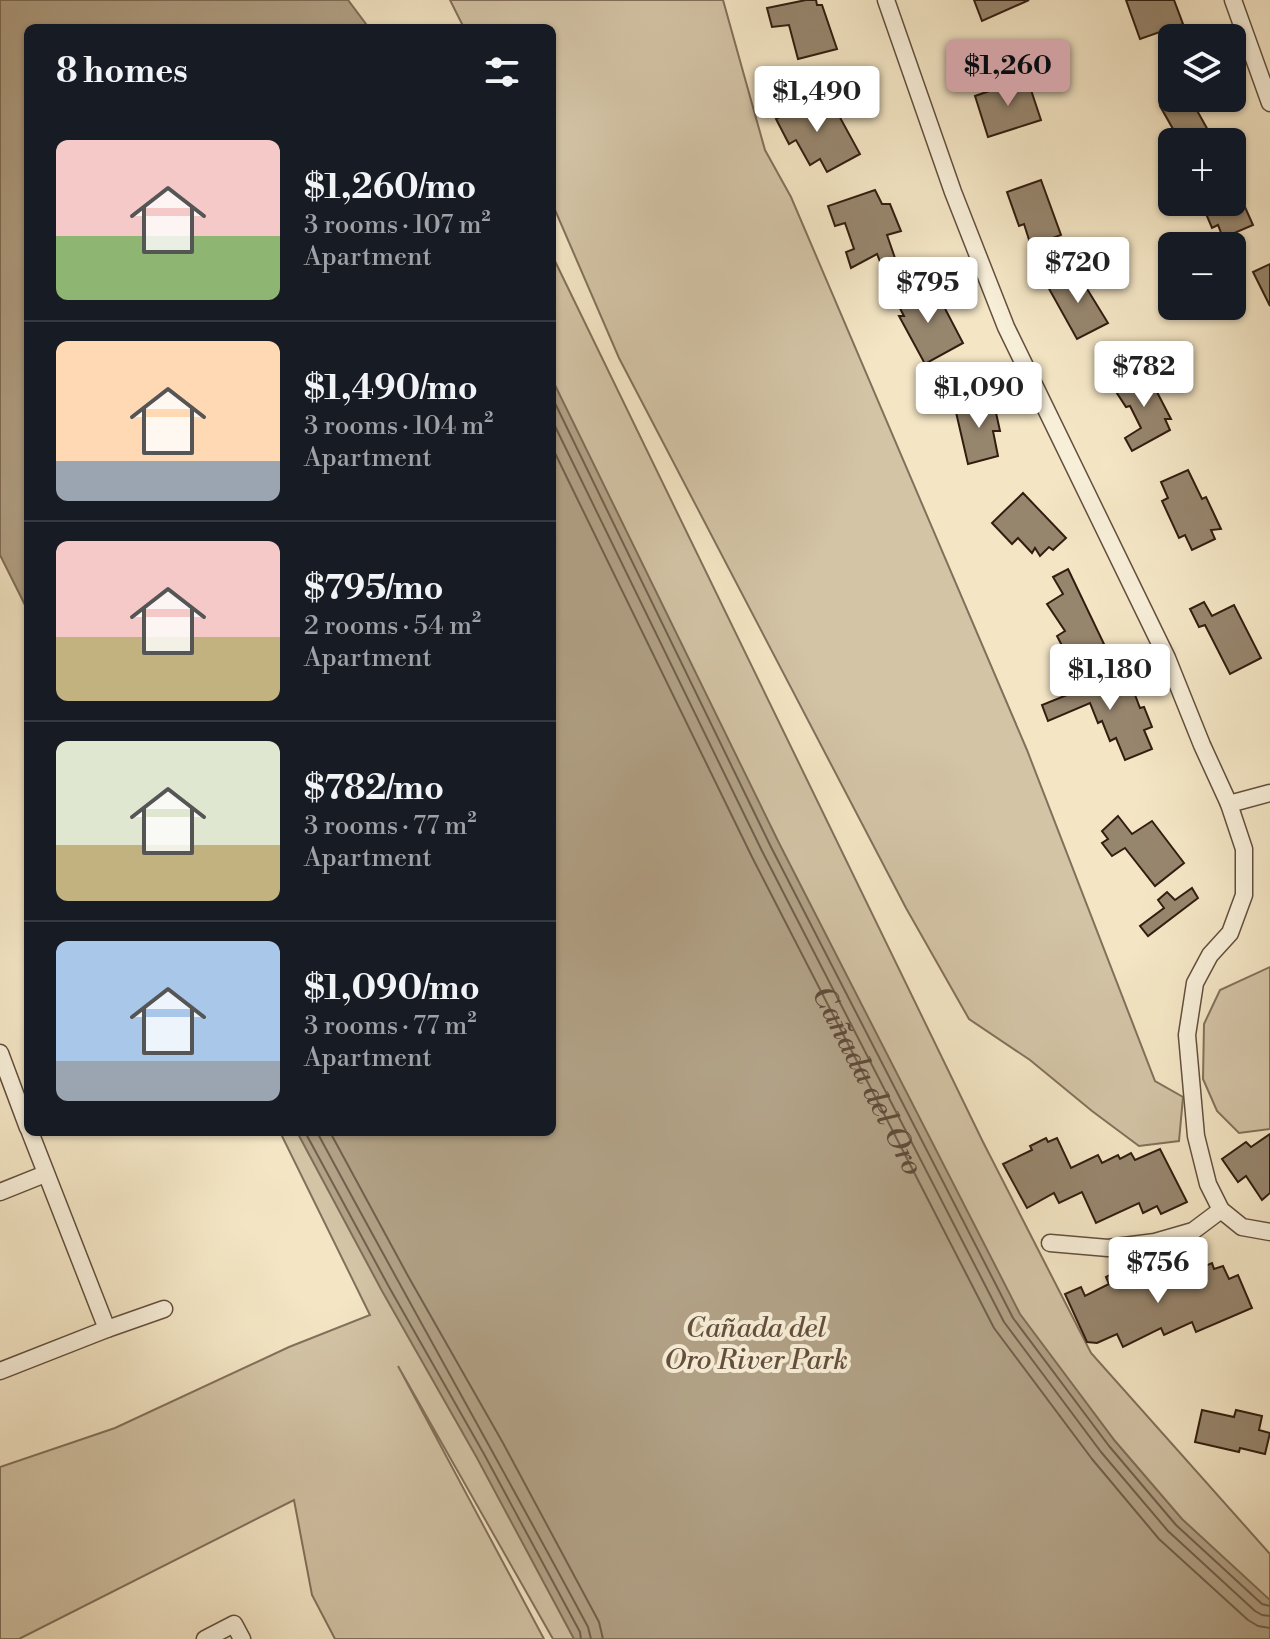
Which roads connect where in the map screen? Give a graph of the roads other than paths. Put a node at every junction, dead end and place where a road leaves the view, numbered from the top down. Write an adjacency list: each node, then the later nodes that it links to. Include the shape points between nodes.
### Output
1 (886, 0): 5 (street, via 1006,327 1167,658)
2 (1233, 0): 3 (street)
3 (1270, 103)
4 (1270, 793): 5 (street)
5 (1229, 804): 11 (street, via 1244,849 1244,895 1230,933 1195,983 1187,1035 1196,1136)
6 (0, 1053): 7 (street)
7 (24, 1117)
8 (31, 1136): 9 (street)
9 (45, 1174): 10 (street); 15 (street)
10 (0, 1192)
11 (1221, 1210): 12 (street, via 1242,1227); 13 (street, via 1193,1231 1155,1242 1108,1248)
12 (1270, 1232)
13 (1050, 1243)
14 (164, 1309): 15 (street)
15 (107, 1329): 16 (street)
16 (0, 1371)
17 (238, 1632): 18 (street)
18 (205, 1639)

